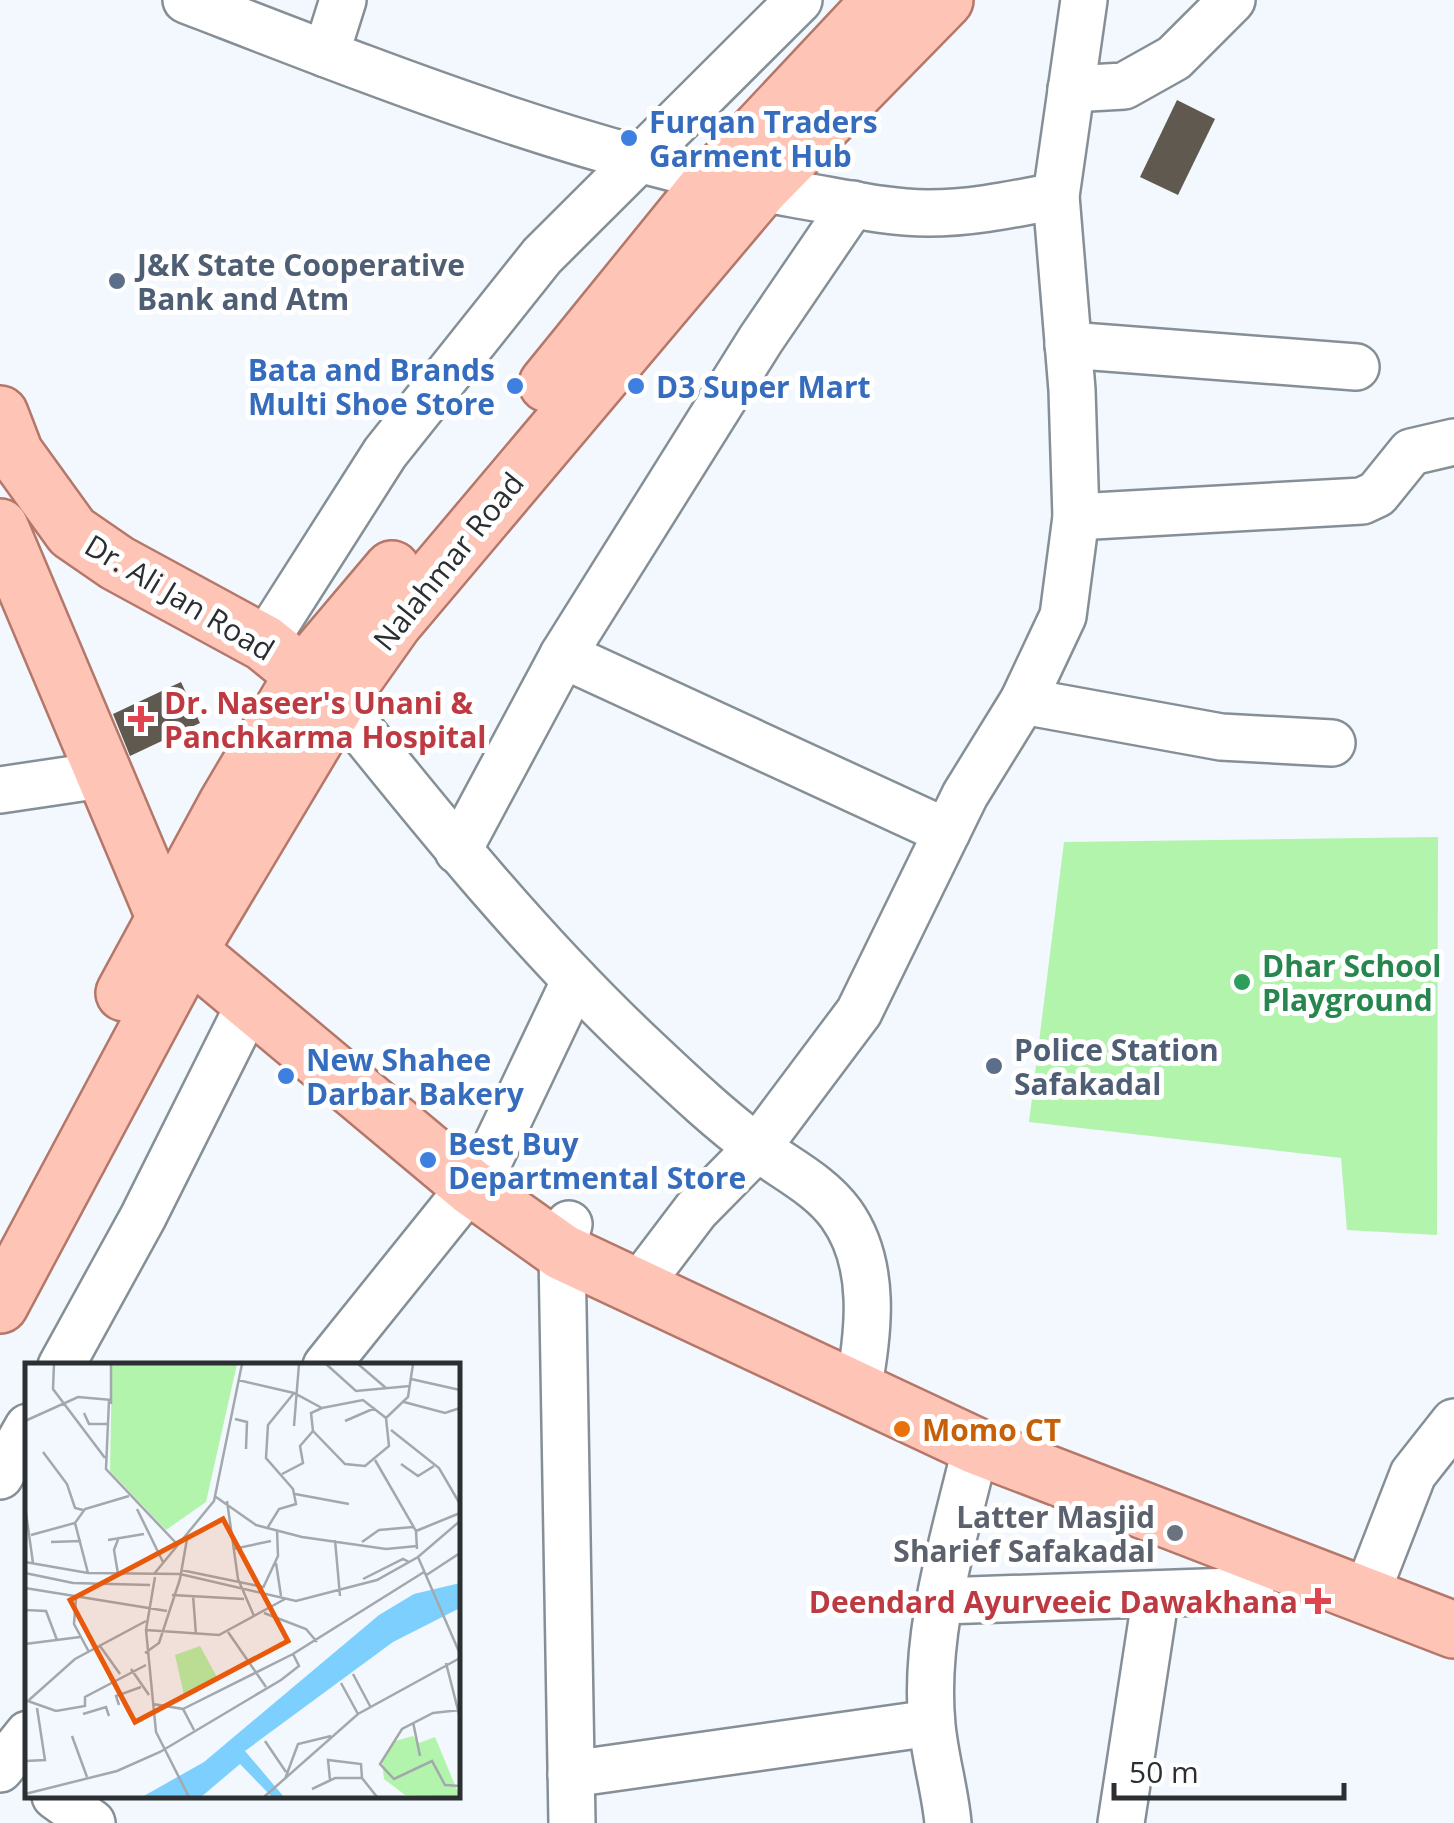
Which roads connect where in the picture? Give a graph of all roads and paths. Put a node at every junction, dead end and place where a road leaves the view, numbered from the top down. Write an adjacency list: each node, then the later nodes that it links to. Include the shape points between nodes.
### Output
1 (186, 0): 8 (street)
2 (343, 0): 8 (street)
3 (799, 0): 10 (street)
4 (944, 0): 11 (main road, Nalahmar Road)
5 (1084, 0): 9 (street)
6 (1232, 0): 9 (street, via 1174,58 1124,86)
7 (869, 4): 11 (main road, Nalahmar Road)
8 (326, 54): 10 (street)
9 (1071, 88): 12 (street)
10 (634, 160): 11 (street); 21 (street, via 542,256 385,453)
11 (738, 182): 13 (street); 21 (main road, Nalahmar Road, via 508,432)
12 (1056, 196): 13 (street, via 927,213); 14 (street)
13 (853, 204): 20 (street)
14 (1068, 346): 15 (street); 18 (street)
15 (1356, 367)
16 (0, 414): 21 (main road, Dr. Ali Jan Road, via 15,453 72,532)
17 (1454, 442): 18 (street, via 1411,452 1377,494 1362,501)
18 (1076, 517): 22 (street, via 1063,616)
19 (3, 547): 24 (main road)
20 (563, 655): 26 (street); 27 (street)
21 (302, 673): 27 (street); 28 (main road, Nalahmar Road)
22 (1023, 701): 23 (street, via 1221,737); 26 (street)
23 (1332, 743)
24 (108, 774): 25 (street); 28 (main road)
25 (0, 790)
26 (947, 832): 31 (street, via 859,1012)
27 (458, 851): 29 (street)
28 (187, 930): 30 (main road); 32 (main road); 33 (main road, Nalahmar Road); 36 (main road, Nalahmar Road)
29 (575, 980): 31 (street); 32 (street)
30 (250, 1002): 32 (main road); 37 (street)
31 (758, 1148): 35 (street, via 696,1210); 39 (street, via 840,1213 862,1253 868,1300)
32 (478, 1177): 34 (main road); 38 (street)
33 (0, 1231)
34 (566, 1238): 35 (main road); 39 (main road); 51 (street)
35 (652, 1268): 39 (main road)
36 (0, 1305)
37 (63, 1363)
38 (328, 1363)
39 (860, 1380): 42 (main road); 45 (main road)
40 (1454, 1422): 45 (street, via 1413,1474)
41 (25, 1432): 43 (street)
42 (976, 1446): 44 (main road); 47 (street)
43 (0, 1476)
44 (1269, 1561): 46 (street, via 1246,1588); 49 (main road)
45 (1374, 1577): 48 (main road)
46 (1156, 1594): 47 (street); 56 (street)
47 (941, 1601): 50 (street)
48 (1454, 1606)
49 (1454, 1630)
50 (931, 1724): 51 (street); 55 (street)
51 (572, 1774): 54 (street)
52 (59, 1798): 53 (street)
53 (92, 1823)
54 (572, 1823)
55 (948, 1823)
56 (1120, 1823)

